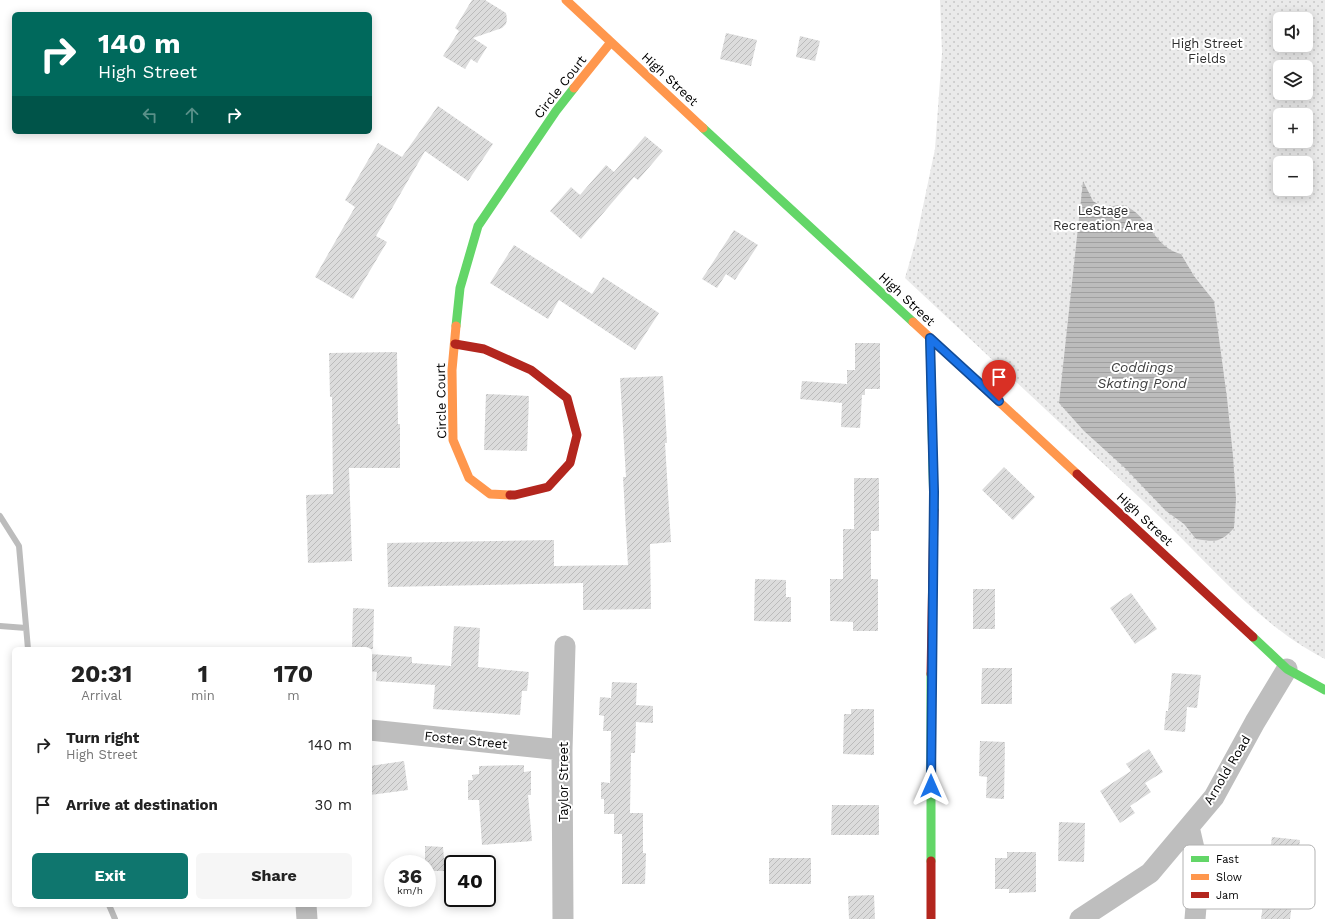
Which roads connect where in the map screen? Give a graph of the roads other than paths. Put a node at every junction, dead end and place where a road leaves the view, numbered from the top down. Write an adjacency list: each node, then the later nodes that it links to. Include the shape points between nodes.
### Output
1 (566, 0): 2 (street, High Street)
2 (611, 42): 3 (street, High Street); 4 (street, Circle Court, via 556,111 478,226 460,288)
3 (930, 338): 6 (street, High Street); 16 (street, via 934,492)
4 (455, 344): 4 (street, Circle Court, via 452,370 453,440 469,478 490,494 515,495 548,487 570,463 577,435 567,398 531,370 484,349)
5 (565, 646): 9 (street, Taylor Street)
6 (1288, 669): 7 (street, High Street); 10 (street, Arnold Road, via 1255,722 1214,797)
7 (1325, 690)
8 (372, 730): 9 (street, Foster Street)
9 (562, 750): 15 (street, Taylor Street)
10 (1189, 827): 11 (street); 17 (street, Arnold Road, via 1150,873)
11 (1193, 845)
12 (306, 907): 14 (street)
13 (1196, 909): 18 (street)
14 (307, 919)
15 (563, 919)
16 (931, 919)
17 (1080, 919)
18 (1195, 919)

